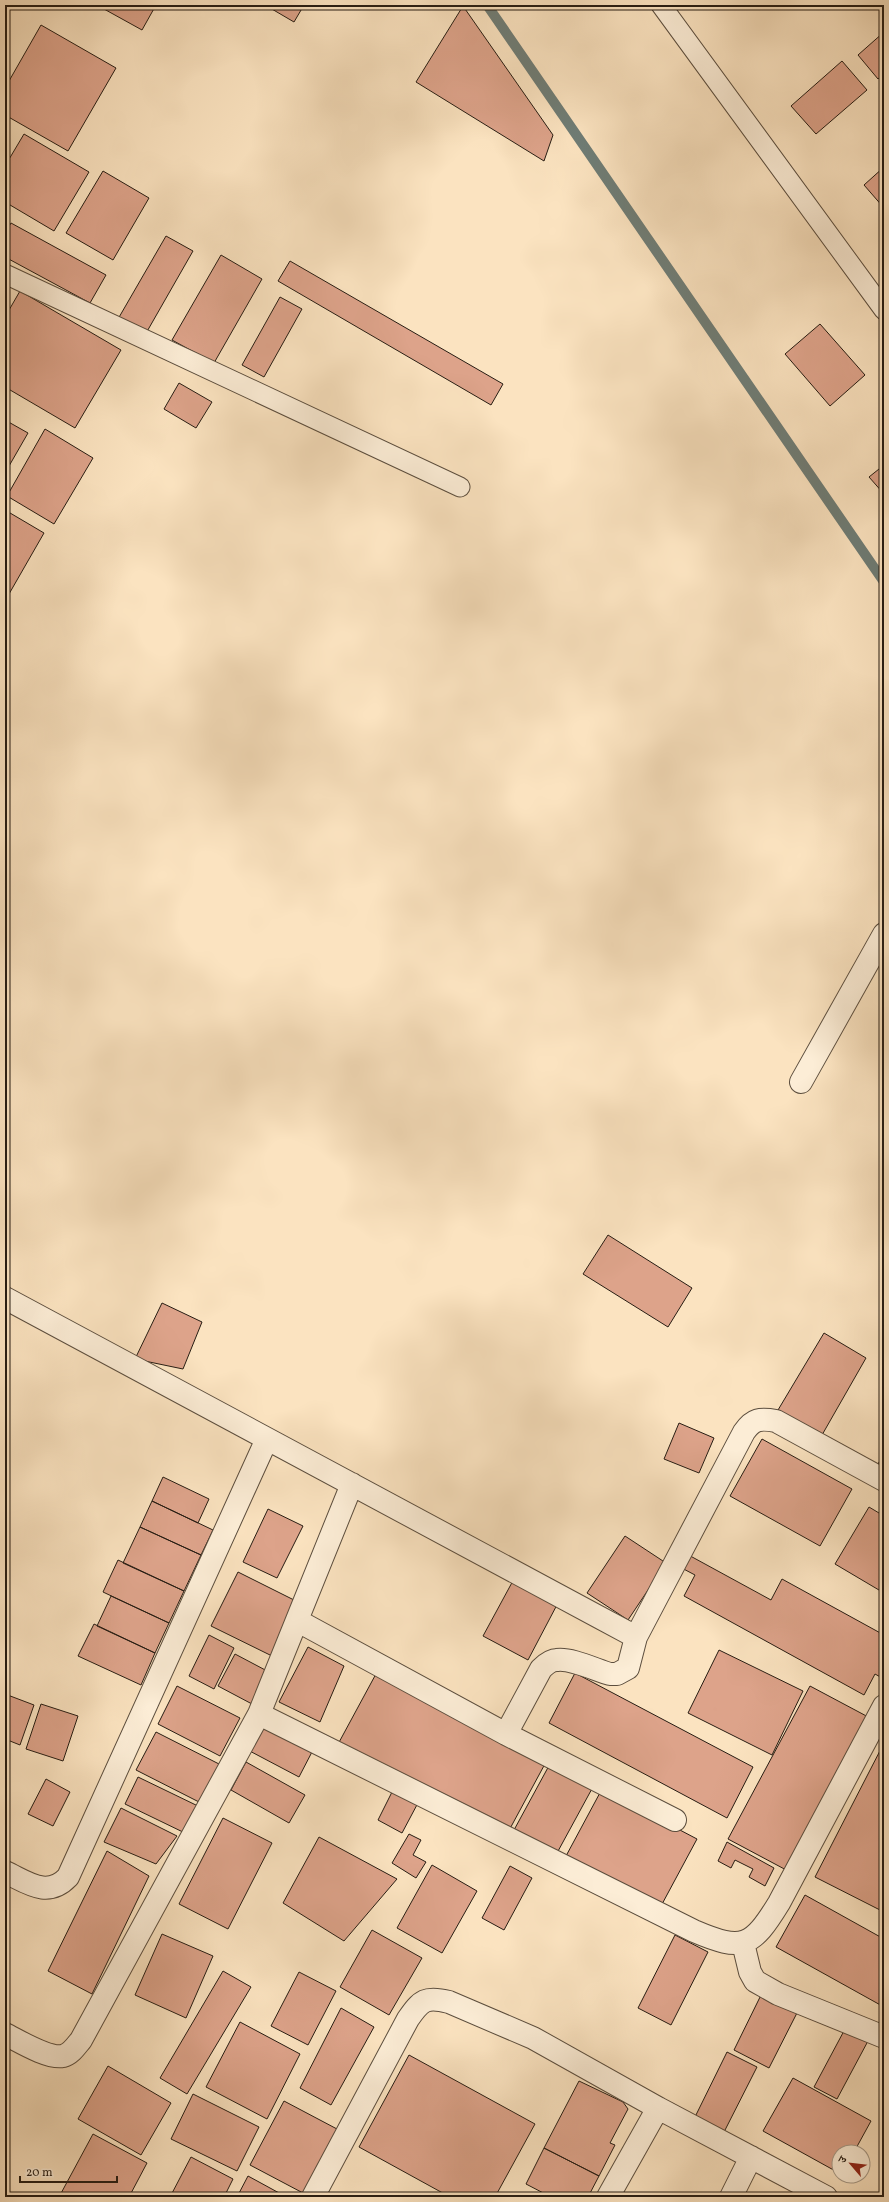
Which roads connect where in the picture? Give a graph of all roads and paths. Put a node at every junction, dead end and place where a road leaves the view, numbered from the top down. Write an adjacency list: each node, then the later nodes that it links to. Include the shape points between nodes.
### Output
1 (662, 5): 3 (lane)
2 (5, 274): 4 (lane)
3 (884, 310)
4 (460, 487)
5 (884, 934): 6 (street)
6 (801, 1082)
7 (5, 1298): 8 (street)
8 (266, 1441): 10 (street); 17 (street, via 68,1877 54,1888 45,1888)
9 (884, 1480): 12 (street, via 776,1421 761,1418 750,1423)
10 (352, 1484): 11 (street); 12 (street)
11 (298, 1621): 14 (street); 15 (street)
12 (636, 1637): 15 (street, via 628,1668 618,1674 566,1661 548,1662 541,1669)
13 (884, 1706): 18 (street, via 779,1903 763,1928)
14 (259, 1714): 18 (street, via 694,1931 728,1943); 19 (street, via 82,2040 73,2051 64,2056 54,2057)
15 (506, 1734): 16 (street)
16 (676, 1820)
17 (5, 1872)
18 (743, 1943): 20 (street, via 748,1967 755,1981 778,1994)
19 (5, 2034)
20 (884, 2037)
21 (658, 2108): 22 (street); 23 (street, via 533,2038 449,2002 425,1999 408,2019); 24 (street)
22 (751, 2157): 25 (street); 26 (street)
23 (313, 2197)
24 (608, 2197)
25 (731, 2197)
26 (826, 2197)

